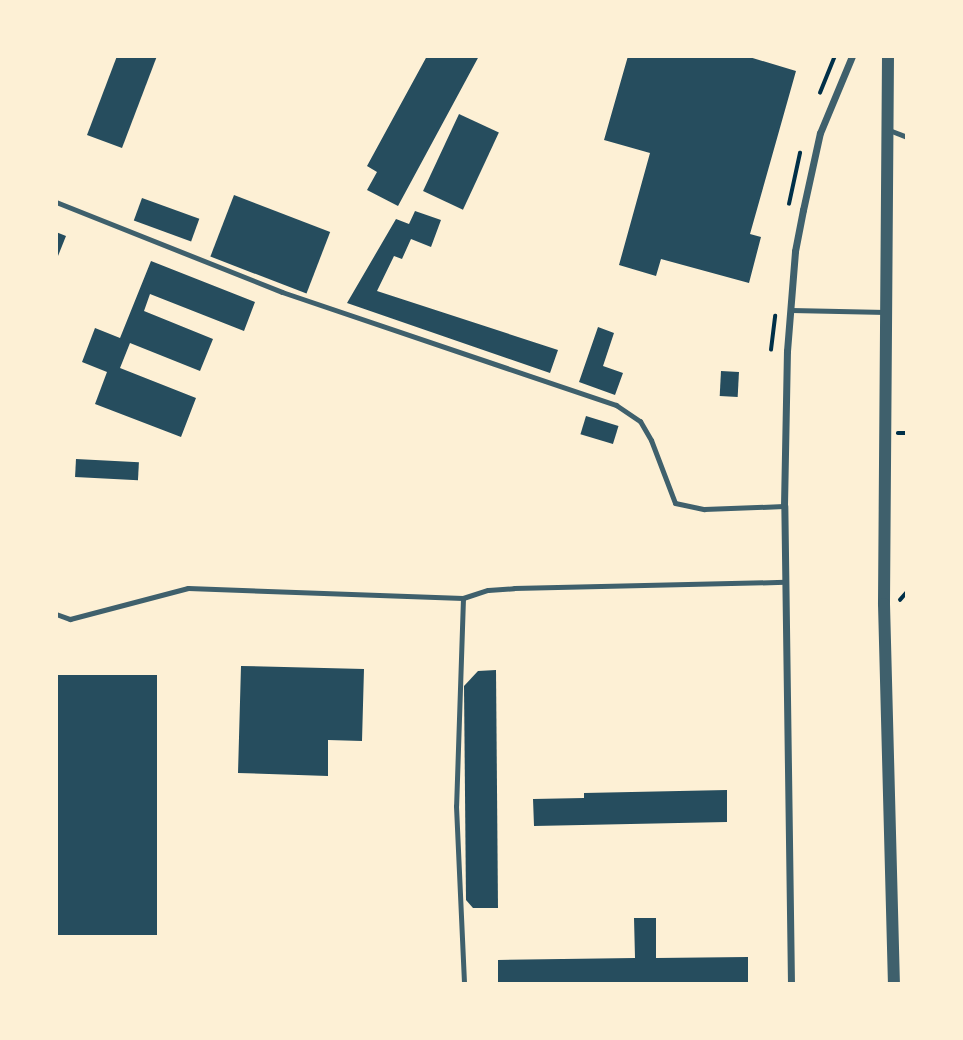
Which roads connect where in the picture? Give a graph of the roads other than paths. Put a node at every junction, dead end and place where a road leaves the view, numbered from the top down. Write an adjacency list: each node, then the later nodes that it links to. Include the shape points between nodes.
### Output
1 (852, 56): 6 (street, via 820,133 796,251)
2 (888, 56): 3 (street)
3 (886, 129): 4 (lane); 7 (street)
4 (907, 137)
5 (56, 202): 8 (lane, via 282,292 616,405 640,421 676,503 704,509)
6 (791, 310): 7 (lane); 8 (street)
7 (887, 312): 14 (street, via 884,604)
8 (784, 506): 9 (street)
9 (785, 582): 10 (lane, via 514,588); 13 (street)
10 (463, 598): 11 (lane, via 188,588 70,619); 12 (lane, via 456,806)
11 (56, 614)
12 (464, 984)
13 (791, 984)
14 (894, 984)

